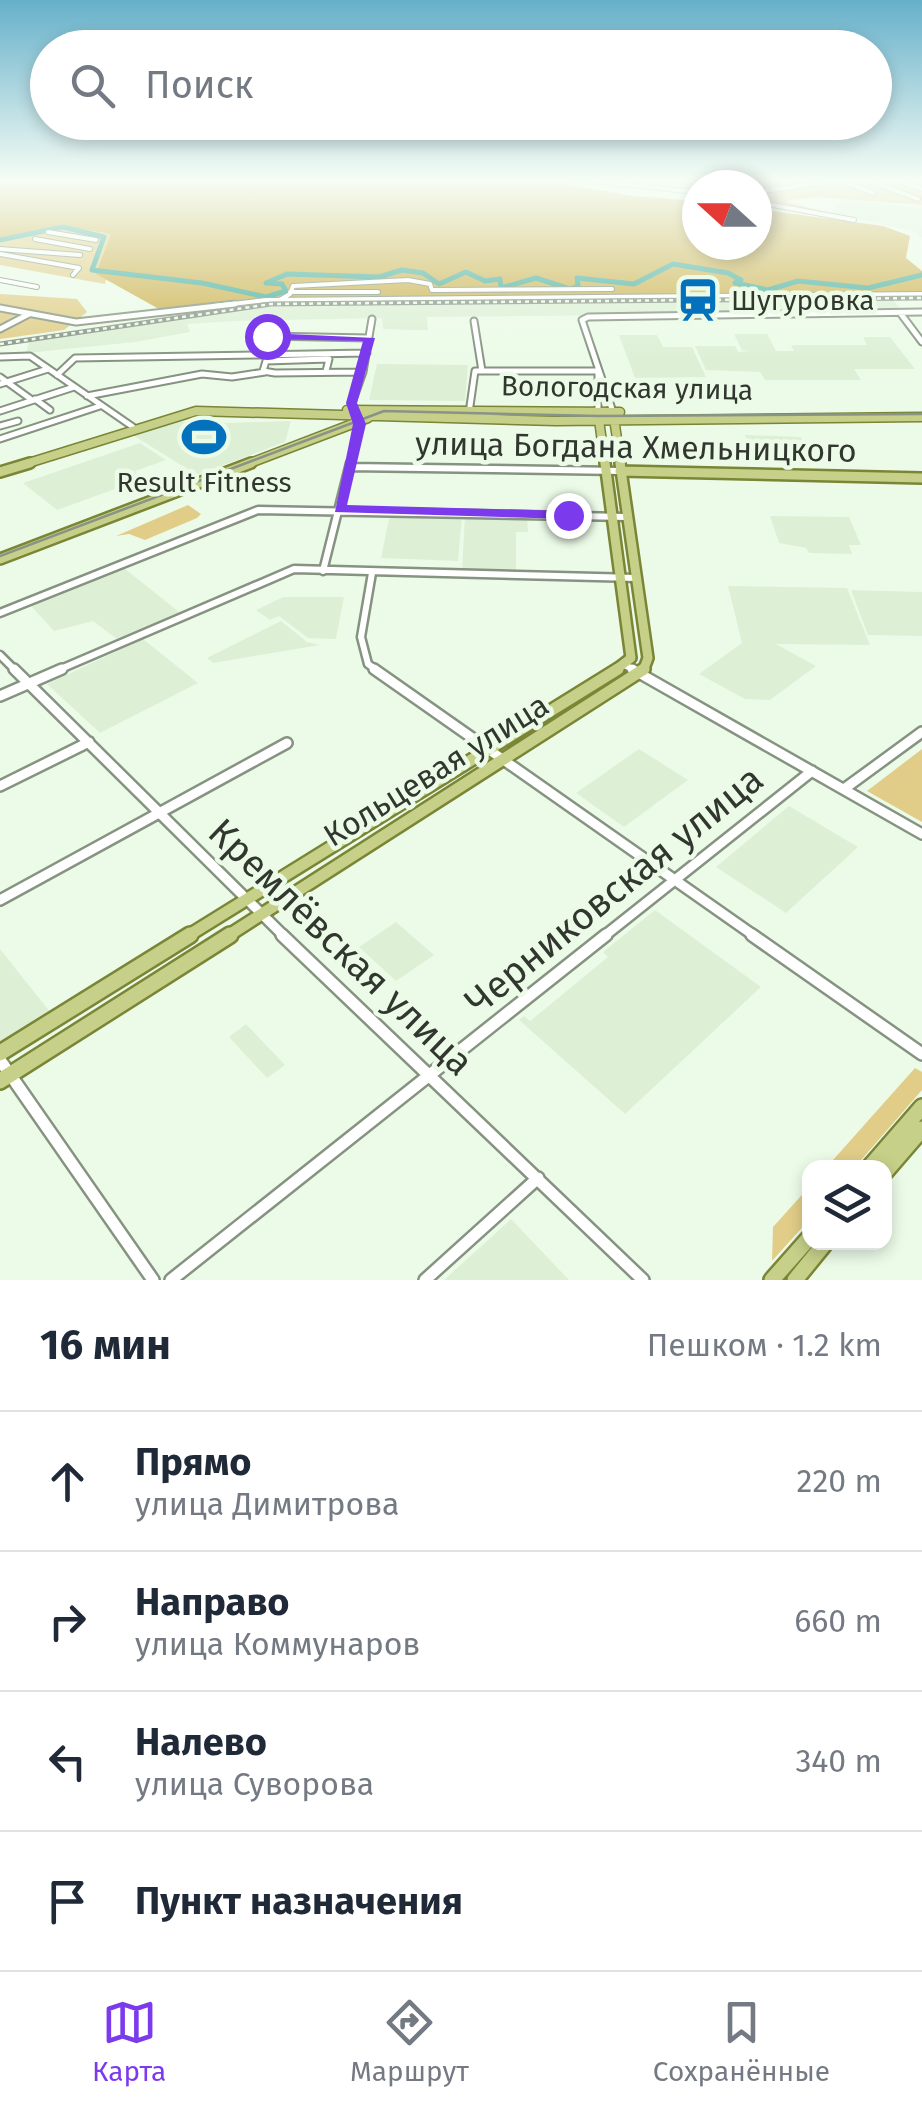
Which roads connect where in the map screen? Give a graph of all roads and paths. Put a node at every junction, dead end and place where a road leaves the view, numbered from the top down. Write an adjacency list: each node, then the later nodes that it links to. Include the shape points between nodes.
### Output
1 (46, 242): 2 (street); 3 (street)
2 (30, 248): 4 (street); 5 (street)
3 (90, 250)
4 (0, 251): 6 (street, via 79,268)
5 (80, 255)
6 (72, 275)
7 (0, 280): 8 (street)
8 (37, 287)
9 (378, 288): 10 (street, via 410,280 432,290); 12 (street); 13 (street, via 290,292)
10 (612, 289)
11 (922, 294): 12 (street)
12 (383, 300): 13 (street)
13 (278, 302): 16 (street, via 76,322)
14 (2, 310): 16 (street)
15 (922, 312): 17 (street)
16 (28, 314): 20 (street)
17 (900, 314): 23 (street); 29 (street, via 590,316 582,320)
18 (372, 319): 22 (street)
19 (474, 320): 28 (street)
20 (0, 329)
21 (267, 336): 22 (street)
22 (369, 338): 24 (street)
23 (922, 342)
24 (367, 353): 26 (street); 32 (street)
25 (0, 357): 27 (street, via 30,356)
26 (267, 357): 30 (street); 31 (street, via 329,359); 33 (street, via 75,358)
27 (48, 369): 33 (street); 34 (street)
28 (478, 370): 29 (street); 41 (street)
29 (598, 371): 44 (street); 46 (street)
30 (265, 372): 31 (street); 36 (street, via 202,374)
31 (326, 372): 32 (street)
32 (363, 372): 43 (street)
33 (57, 375): 35 (street)
34 (2, 381): 37 (street)
35 (74, 387): 36 (street); 37 (street)
36 (88, 396): 38 (street)
37 (34, 400): 39 (street); 40 (street)
38 (102, 406): 49 (street); 50 (street)
39 (0, 410)
40 (50, 410)
41 (469, 413): 43 (main road, Вологодская улица); 45 (main road, Вологодская улица); 46 (main road, Вологодская улица)
42 (922, 414): 44 (main road, Вологодская улица); 44 (main road, Вологодская улица)
43 (354, 415): 45 (main road, улица Богдана Хмельницкого); 49 (main road, Вологодская улица, via 196,410); 51 (street); 59 (main road, улица Богдана Хмельницкого)
44 (614, 415): 46 (main road, Вологодская улица); 53 (main road)
45 (373, 416)
46 (599, 416): 52 (main road)
47 (18, 421): 48 (street)
48 (0, 426)
49 (133, 427): 54 (main road, Вологодская улица)
50 (0, 439)
51 (350, 468): 52 (street, улица Богдана Хмельницкого); 56 (street)
52 (606, 471): 53 (street, улица Богдана Хмельницкого); 57 (main road)
53 (620, 471): 55 (main road, улица Богдана Хмельницкого); 58 (main road)
54 (0, 472)
55 (922, 478)
56 (340, 509): 57 (street); 60 (street); 64 (street, via 258,510)
57 (613, 516): 58 (street); 62 (main road)
58 (627, 516): 63 (main road)
59 (0, 558)
60 (324, 571): 61 (street); 68 (street, via 278,572)
61 (372, 573): 62 (street); 73 (street, via 361,638 368,664)
62 (618, 578): 63 (street); 66 (main road, via 630,658)
63 (636, 578): 67 (main road, via 648,658)
64 (0, 614)
65 (0, 655): 68 (street, Кремлёвская улица)
66 (624, 665): 67 (street); 73 (main road, Кольцевая улица)
67 (642, 673): 74 (main road, Кольцевая улица); 75 (street)
68 (30, 683): 69 (street); 71 (street, Кремлёвская улица)
69 (0, 696)
70 (922, 732): 77 (street)
71 (89, 742): 76 (street); 78 (street, Кремлёвская улица)
72 (287, 743): 78 (street)
73 (491, 751): 74 (street); 82 (main road, Кольцевая улица)
74 (502, 760): 80 (street); 83 (main road, Кольцевая улица)
75 (812, 771): 77 (street); 80 (street, Черниковская улица)
76 (0, 786)
77 (844, 788): 79 (street)
78 (160, 813): 81 (street); 82 (street, Кремлёвская улица)
79 (922, 834)
80 (674, 880): 84 (street); 86 (street, Черниковская улица)
81 (0, 900)
82 (247, 902): 83 (street, Кремлёвская улица); 85 (main road, Кольцевая улица)
83 (261, 915): 86 (street, Кремлёвская улица); 87 (main road, Кольцевая улица)
84 (922, 1054)
85 (0, 1056): 87 (street)
86 (431, 1076): 92 (street, Кремлёвская улица); 96 (street, Черниковская улица)
87 (5, 1078): 95 (street)
88 (922, 1107): 90 (main road)
89 (922, 1129): 91 (main road)
90 (877, 1160)
91 (892, 1165)
92 (538, 1178): 97 (street); 98 (street, Кремлёвская улица)
93 (802, 1246): 99 (main road)
94 (819, 1250): 100 (main road)
95 (154, 1280)
96 (172, 1280)
97 (425, 1280)
98 (643, 1280)
99 (772, 1280)
100 (794, 1280)

